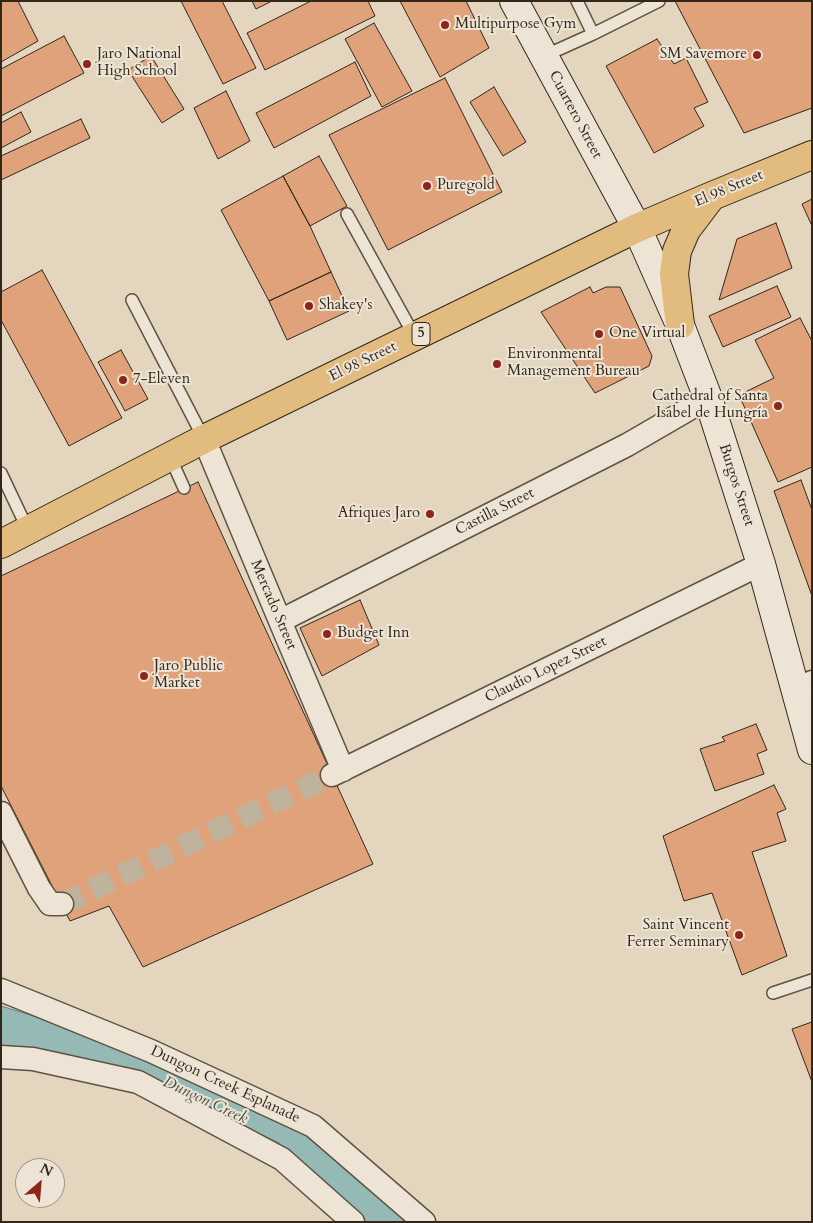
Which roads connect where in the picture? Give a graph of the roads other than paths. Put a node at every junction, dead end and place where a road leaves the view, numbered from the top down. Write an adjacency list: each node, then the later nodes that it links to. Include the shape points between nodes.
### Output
1 (514, 1): 5 (street, Cuartero Street)
2 (577, 1): 4 (lane)
3 (659, 1): 4 (lane)
4 (593, 34): 5 (lane)
5 (544, 56): 9 (street, Cuartero Street)
6 (812, 155): 7 (main road, El 98 Street / 5)
7 (712, 196): 9 (main road, El 98 Street / 5); 11 (main road, via 686,230 677,251 674,274)
8 (347, 214): 12 (lane)
9 (637, 228): 11 (street, Burgos Street); 12 (main road, El 98 Street / 5)
10 (132, 300): 14 (lane)
11 (680, 325): 13 (street, Burgos Street)
12 (415, 336): 14 (main road, El 98 Street / 5)
13 (708, 398): 20 (street, Burgos Street); 21 (street, Castilla Street, via 627,445)
14 (204, 439): 15 (main road, El 98 Street / 5); 21 (street, Mercado Street)
15 (170, 457): 17 (lane); 18 (main road, El 98 Street / 5)
16 (1, 473): 18 (lane)
17 (184, 488)
18 (28, 530): 19 (main road, El 98 Street / 5)
19 (1, 544)
20 (761, 564): 22 (street, Burgos Street); 24 (street, Claudio Lopez Street)
21 (280, 621): 24 (street, Mercado Street)
22 (804, 685): 23 (street, Burgos Street)
23 (812, 750)
24 (338, 772)
25 (1, 813): 26 (street, via 39,888)
26 (56, 904)
27 (812, 980): 29 (lane)
28 (1, 990): 32 (street, Dungon Creek Esplanade, via 151,1051 313,1126)
29 (774, 993)
30 (1, 1057): 31 (street, via 33,1060 138,1082 282,1158)
31 (353, 1222)
32 (424, 1222)

